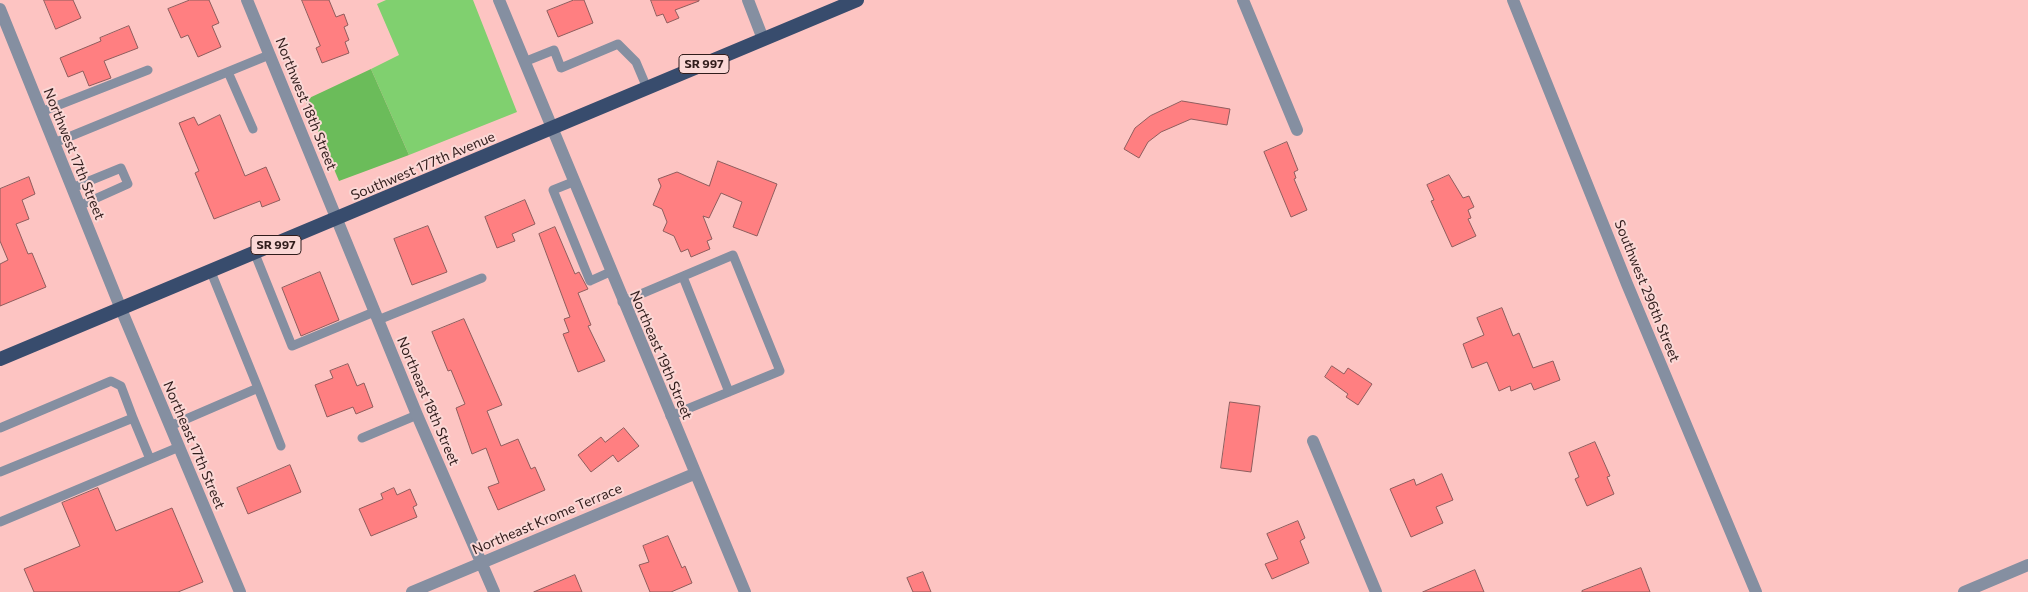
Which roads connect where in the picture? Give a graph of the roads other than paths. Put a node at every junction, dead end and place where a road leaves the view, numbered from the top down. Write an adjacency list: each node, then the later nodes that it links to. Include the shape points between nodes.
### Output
1 (247, 0): 9 (street, Northwest 18th Street)
2 (498, 0): 10 (street, Northeast 19th Street)
3 (748, 0): 8 (street)
4 (857, 0): 8 (highway, Southwest 177th Avenue / SR 997)
5 (1243, 0): 17 (street)
6 (1514, 0): 54 (street, Southwest 296th Street, via 1627,284)
7 (0, 10): 14 (street, Northwest 17th Street)
8 (763, 39): 13 (highway, Southwest 177th Avenue / SR 997)
9 (269, 55): 12 (lane); 22 (street, Northwest 18th Street)
10 (524, 62): 13 (lane, via 554,50 562,68 618,44 636,62); 16 (street, Northeast 19th Street)
11 (148, 70): 14 (lane)
12 (228, 72): 15 (lane); 18 (lane)
13 (647, 88): 16 (highway, Southwest 177th Avenue / SR 997)
14 (41, 112): 18 (street, Northwest 17th Street)
15 (253, 129)
16 (551, 129): 19 (street, Northeast 19th Street); 22 (highway, Southwest 177th Avenue / SR 997)
17 (1297, 130)
18 (54, 143): 20 (street, Northwest 17th Street)
19 (573, 182): 25 (street, Northeast 19th Street); 25 (lane, via 553,190 590,280)
20 (72, 188): 21 (street, Northwest 17th Street); 21 (lane, via 121,168 128,184)
21 (79, 206): 29 (street, Northwest 17th Street)
22 (336, 220): 23 (highway, Southwest 177th Avenue / SR 997); 30 (street, Northeast 18th Street)
23 (255, 254): 24 (highway, Southwest 177th Avenue / SR 997); 30 (lane, via 292,346)
24 (211, 272): 29 (highway, Southwest 177th Avenue / SR 997); 32 (lane)
25 (610, 272): 28 (street, Northeast 19th Street)
26 (683, 277): 28 (lane); 33 (lane); 33 (lane, via 734,256 780,371)
27 (482, 278): 30 (lane)
28 (622, 302): 35 (street, Northeast 19th Street)
29 (121, 309): 31 (highway, Southwest 177th Avenue / SR 997); 37 (street, Northeast 17th Street)
30 (376, 316): 34 (street, Northeast 18th Street)
31 (0, 359)
32 (258, 388): 37 (lane); 41 (lane)
33 (729, 392): 35 (lane)
34 (417, 415): 39 (lane); 47 (street, Northeast 18th Street)
35 (670, 416): 45 (street, Northeast 19th Street)
36 (133, 418): 38 (lane, via 121,386 111,381); 43 (lane); 44 (lane)
37 (170, 426): 42 (street, Northeast 17th Street)
38 (0, 428)
39 (362, 438)
40 (1313, 441): 53 (street)
41 (281, 446)
42 (179, 447): 43 (lane); 49 (street, Northeast 17th Street)
43 (150, 458): 46 (lane)
44 (0, 472)
45 (694, 474): 47 (street, Northeast Krome Terrace); 52 (street, Northeast 19th Street)
46 (0, 522)
47 (482, 563): 50 (street, Northeast Krome Terrace); 51 (street, Northeast 18th Street)
48 (2028, 565): 55 (street)
49 (240, 592)
50 (412, 592)
51 (494, 592)
52 (745, 592)
53 (1376, 592)
54 (1756, 592)
55 (1964, 592)

